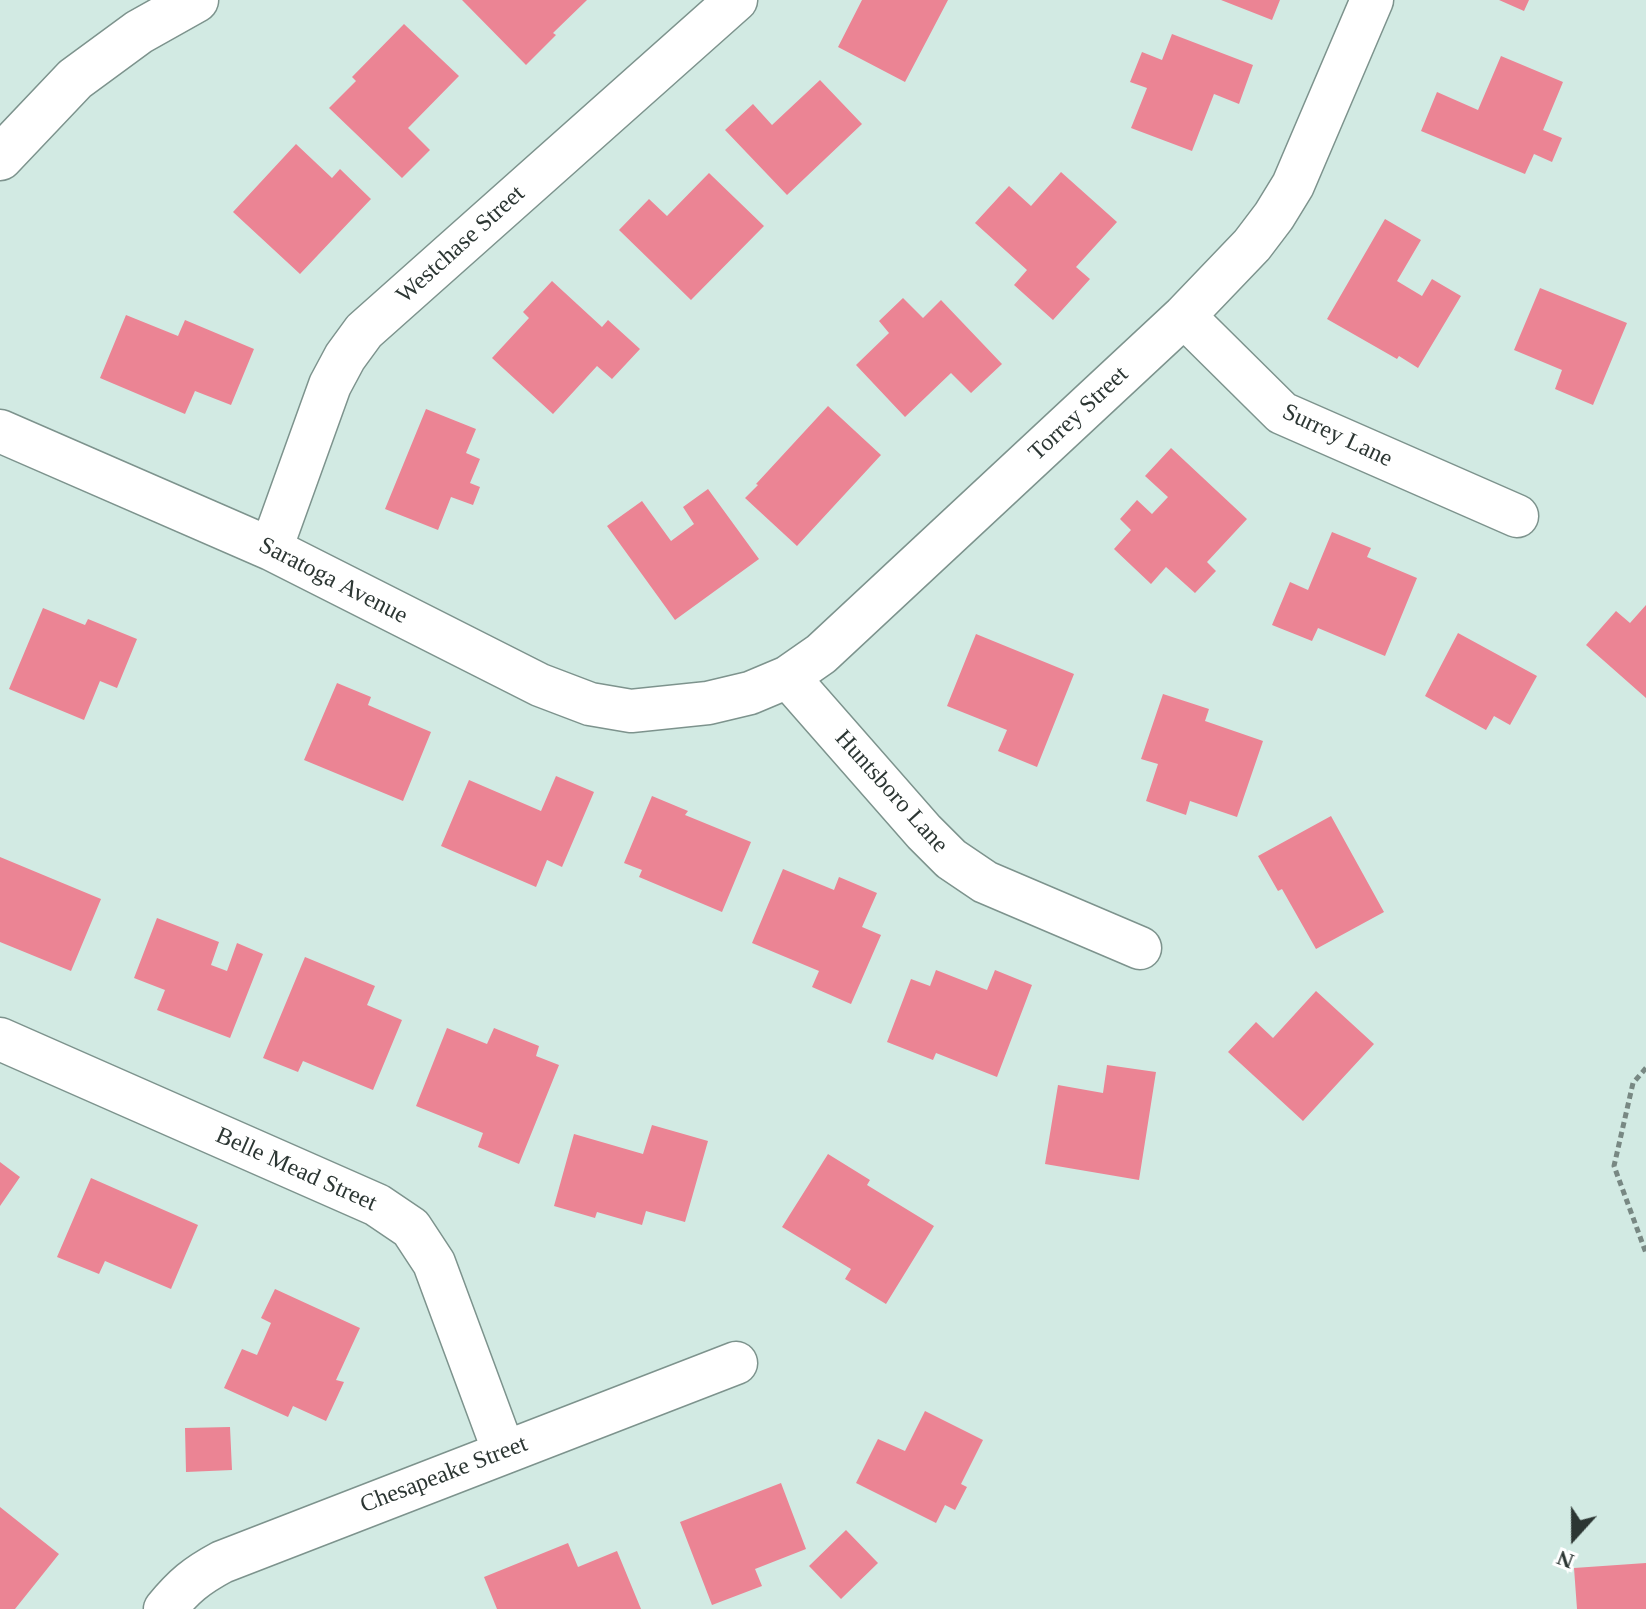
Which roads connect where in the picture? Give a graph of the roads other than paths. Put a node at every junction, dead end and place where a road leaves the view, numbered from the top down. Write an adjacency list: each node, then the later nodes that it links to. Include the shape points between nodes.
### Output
1 (196, 0): 4 (street, via 139,32 75,79)
2 (736, 0): 8 (street, Westchase Street, via 364,331 330,385)
3 (1372, 0): 5 (street, Torrey Street, via 1293,185 1252,245)
4 (0, 158)
5 (1184, 316): 7 (street, Surrey Lane, via 1282,413); 9 (street, Torrey Street, via 821,654)
6 (0, 431): 8 (street, Saratoga Avenue)
7 (1517, 516)
8 (271, 549): 10 (street, Saratoga Avenue, via 540,685 590,704 631,711)
9 (788, 677): 10 (street, Torrey Street, via 750,693); 11 (street, Huntsboro Lane, via 951,859 985,882)
10 (669, 708)
11 (1140, 948)
12 (0, 1039): 14 (street, Belle Mead Street, via 377,1205 411,1228 434,1263)
13 (736, 1363): 14 (street, Chesapeake Street)
14 (504, 1452): 15 (street, Chesapeake Street, via 222,1562 198,1575)
15 (165, 1609)

